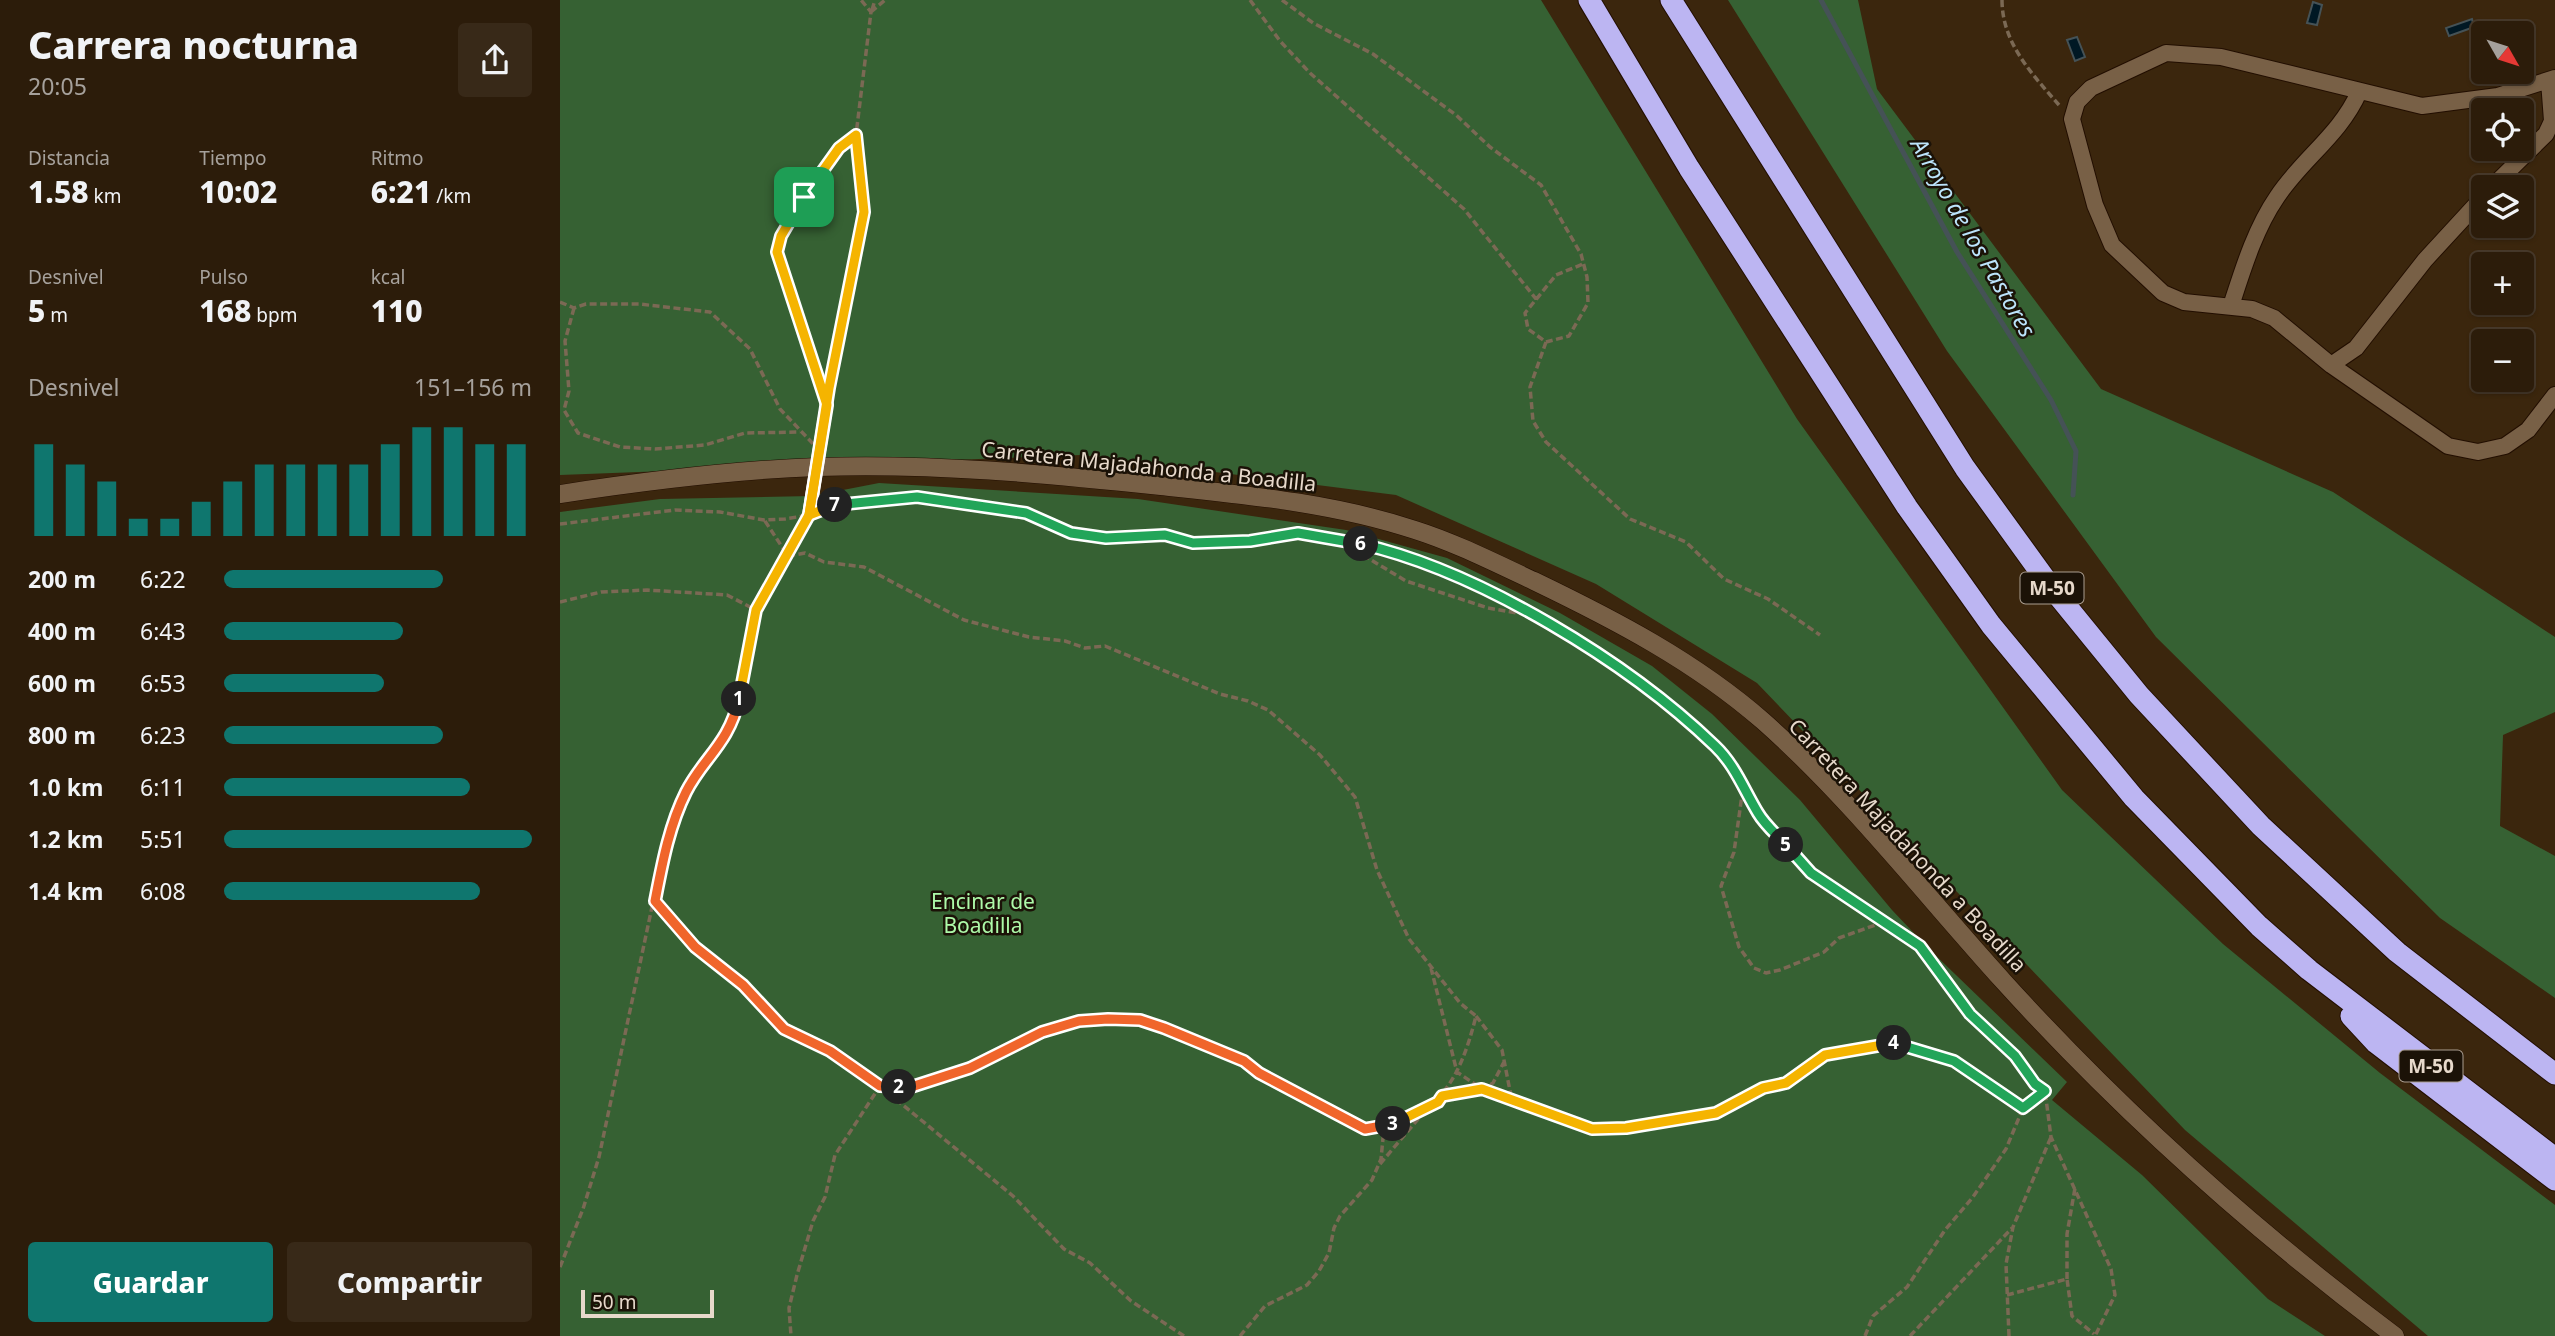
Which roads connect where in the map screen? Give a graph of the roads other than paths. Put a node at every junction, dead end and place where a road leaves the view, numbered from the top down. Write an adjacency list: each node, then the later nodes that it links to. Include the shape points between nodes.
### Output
1 (1590, 0): 13 (highway, M-50, via 1734,239 1907,507 1991,625 2134,798 2259,926)
2 (1671, 0): 14 (highway, M-50, via 1965,468 2051,587 2138,695 2261,826 2397,952)
3 (2552, 80): 4 (street, via 2498,96 2422,106); 5 (street, via 2552,121 2546,134)
4 (2359, 93): 7 (street, via 2340,127 2276,198); 7 (street, via 2221,57 2166,52 2091,88 2077,102 2071,119 2095,205 2112,245 2163,293 2184,302)
5 (2504, 175)
6 (2471, 210): 8 (street, via 2356,348)
7 (2231, 306): 8 (street, via 2274,318)
8 (2331, 365): 9 (street, via 2448,446 2478,452 2505,446 2528,430)
9 (2555, 395)
10 (560, 488): 11 (street)
11 (586, 490): 12 (street, Carretera Majadahonda a Boadilla); 17 (street, Carretera Majadahonda a Boadilla, via 819,459 1208,491 1324,507 1415,530 1591,608 1665,649 1768,726 2080,1062 2181,1159 2342,1297)
12 (560, 494)
13 (2309, 970): 15 (highway, M-50); 16 (highway, via 2376,1043)
14 (2555, 1074)
15 (2555, 1158)
16 (2555, 1180)
17 (2395, 1336)

